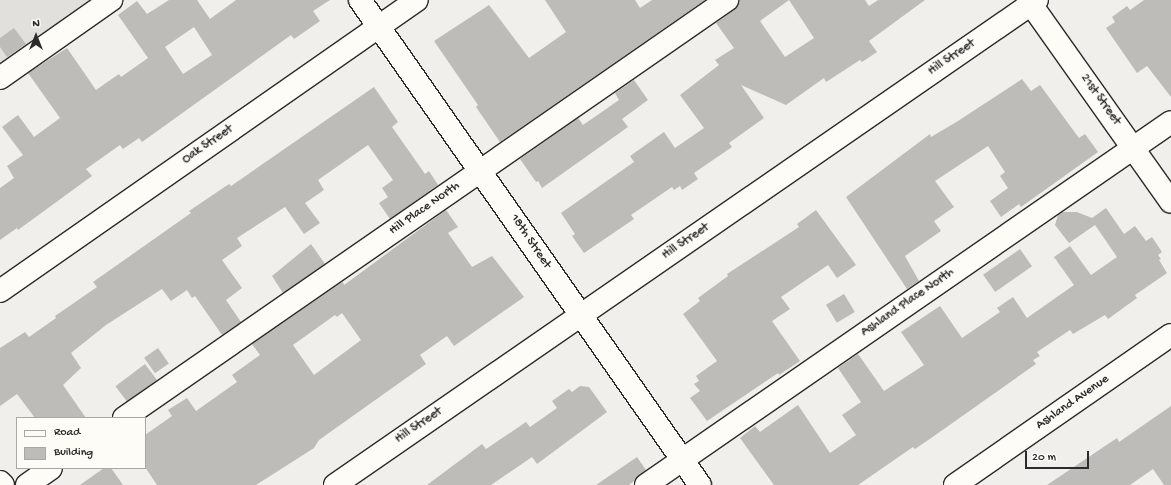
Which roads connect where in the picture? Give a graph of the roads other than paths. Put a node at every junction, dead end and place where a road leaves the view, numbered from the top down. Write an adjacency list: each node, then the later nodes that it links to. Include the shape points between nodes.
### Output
1 (111, 0): 7 (street)
2 (360, 0): 6 (street, 18th Street)
3 (417, 0): 6 (street, Oak Street)
4 (727, 0): 10 (street, Hill Place North)
5 (1032, 1): 9 (street, 21st Street); 13 (street, Hill Street)
6 (378, 26): 10 (street, 18th Street); 12 (street, Oak Street)
7 (0, 78)
8 (1171, 122): 9 (street, Ashland Place North)
9 (1134, 147): 11 (street, 21st Street); 16 (street, Ashland Place North)
10 (482, 170): 13 (street, 18th Street); 15 (street, Hill Place North)
11 (1171, 202)
12 (0, 291)
13 (579, 315): 16 (street, 18th Street); 21 (street, Hill Street)
14 (1171, 335): 24 (street, Ashland Avenue)
15 (125, 417)
16 (682, 460): 22 (street, Ashland Place North); 23 (street, 18th Street)
17 (50, 469): 20 (street)
18 (0, 482): 19 (street)
19 (3, 485)
20 (27, 485)
21 (335, 485)
22 (646, 485)
23 (700, 485)
24 (955, 485)

